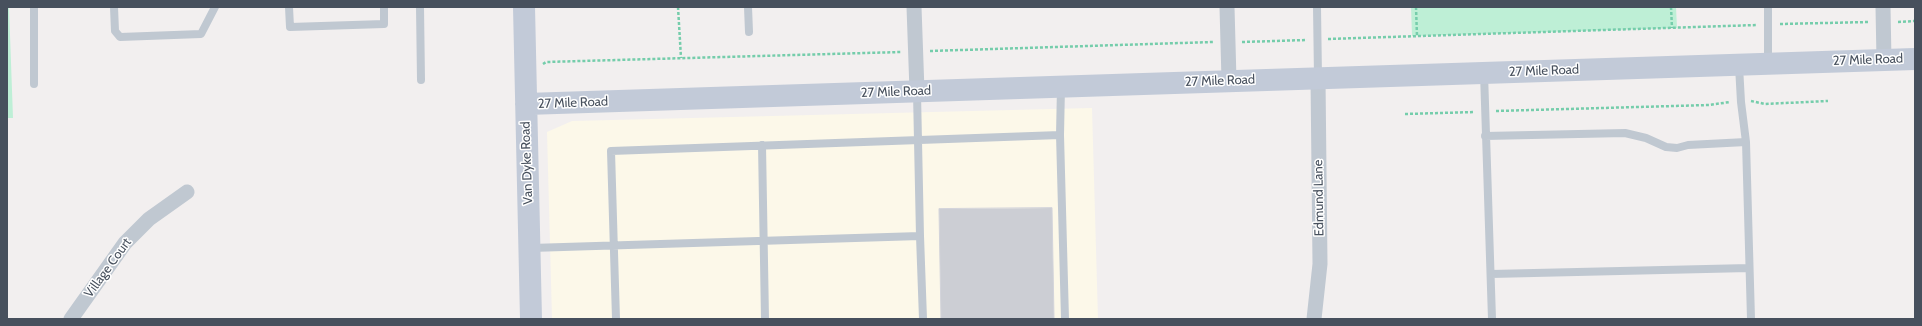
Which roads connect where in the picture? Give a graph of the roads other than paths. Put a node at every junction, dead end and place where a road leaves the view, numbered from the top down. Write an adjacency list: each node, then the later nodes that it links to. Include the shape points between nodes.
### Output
1 (34, 7): 23 (lane)
2 (114, 7): 3 (lane, via 115,31 120,37 201,34)
3 (215, 7)
4 (289, 7): 5 (lane, via 290,27 384,24)
5 (384, 7)
6 (420, 7): 21 (lane)
7 (524, 7): 26 (street, Van Dyke Road)
8 (748, 7): 14 (lane)
9 (914, 7): 25 (street)
10 (1227, 7): 22 (street)
11 (1317, 7): 20 (lane)
12 (1768, 7): 17 (lane)
13 (1883, 7): 16 (street)
14 (749, 32)
15 (1915, 59): 16 (street, 27 Mile Road)
16 (1884, 60): 17 (street, 27 Mile Road)
17 (1768, 64): 18 (street, 27 Mile Road)
18 (1739, 65): 19 (street, 27 Mile Road); 30 (lane)
19 (1484, 72): 20 (street, 27 Mile Road); 28 (lane)
20 (1318, 78): 22 (street, 27 Mile Road); 45 (street, Edmund Lane, via 1320,264)
21 (421, 80)
22 (1229, 80): 24 (street, 27 Mile Road)
23 (34, 84)
24 (1061, 86): 25 (street, 27 Mile Road); 27 (lane)
25 (917, 91): 26 (street, 27 Mile Road); 29 (lane)
26 (526, 104): 36 (street, Van Dyke Road)
27 (1060, 135): 29 (lane); 44 (lane)
28 (1485, 136): 30 (lane, via 1625,133 1646,138 1666,147 1677,148 1688,145); 38 (lane)
29 (918, 140): 31 (lane); 33 (lane)
30 (1746, 142): 37 (lane)
31 (762, 146): 34 (lane); 35 (lane, via 611,151)
32 (187, 192): 39 (street, Village Court, via 149,219 125,243)
33 (920, 236): 34 (lane); 43 (lane)
34 (764, 240): 35 (lane); 42 (lane)
35 (614, 245): 36 (lane); 41 (lane)
36 (530, 248): 40 (street, Van Dyke Road)
37 (1749, 268): 38 (lane); 47 (lane)
38 (1491, 274): 46 (lane)
39 (71, 319)
40 (531, 319)
41 (616, 319)
42 (765, 319)
43 (923, 319)
44 (1065, 319)
45 (1314, 319)
46 (1492, 319)
47 (1751, 319)

